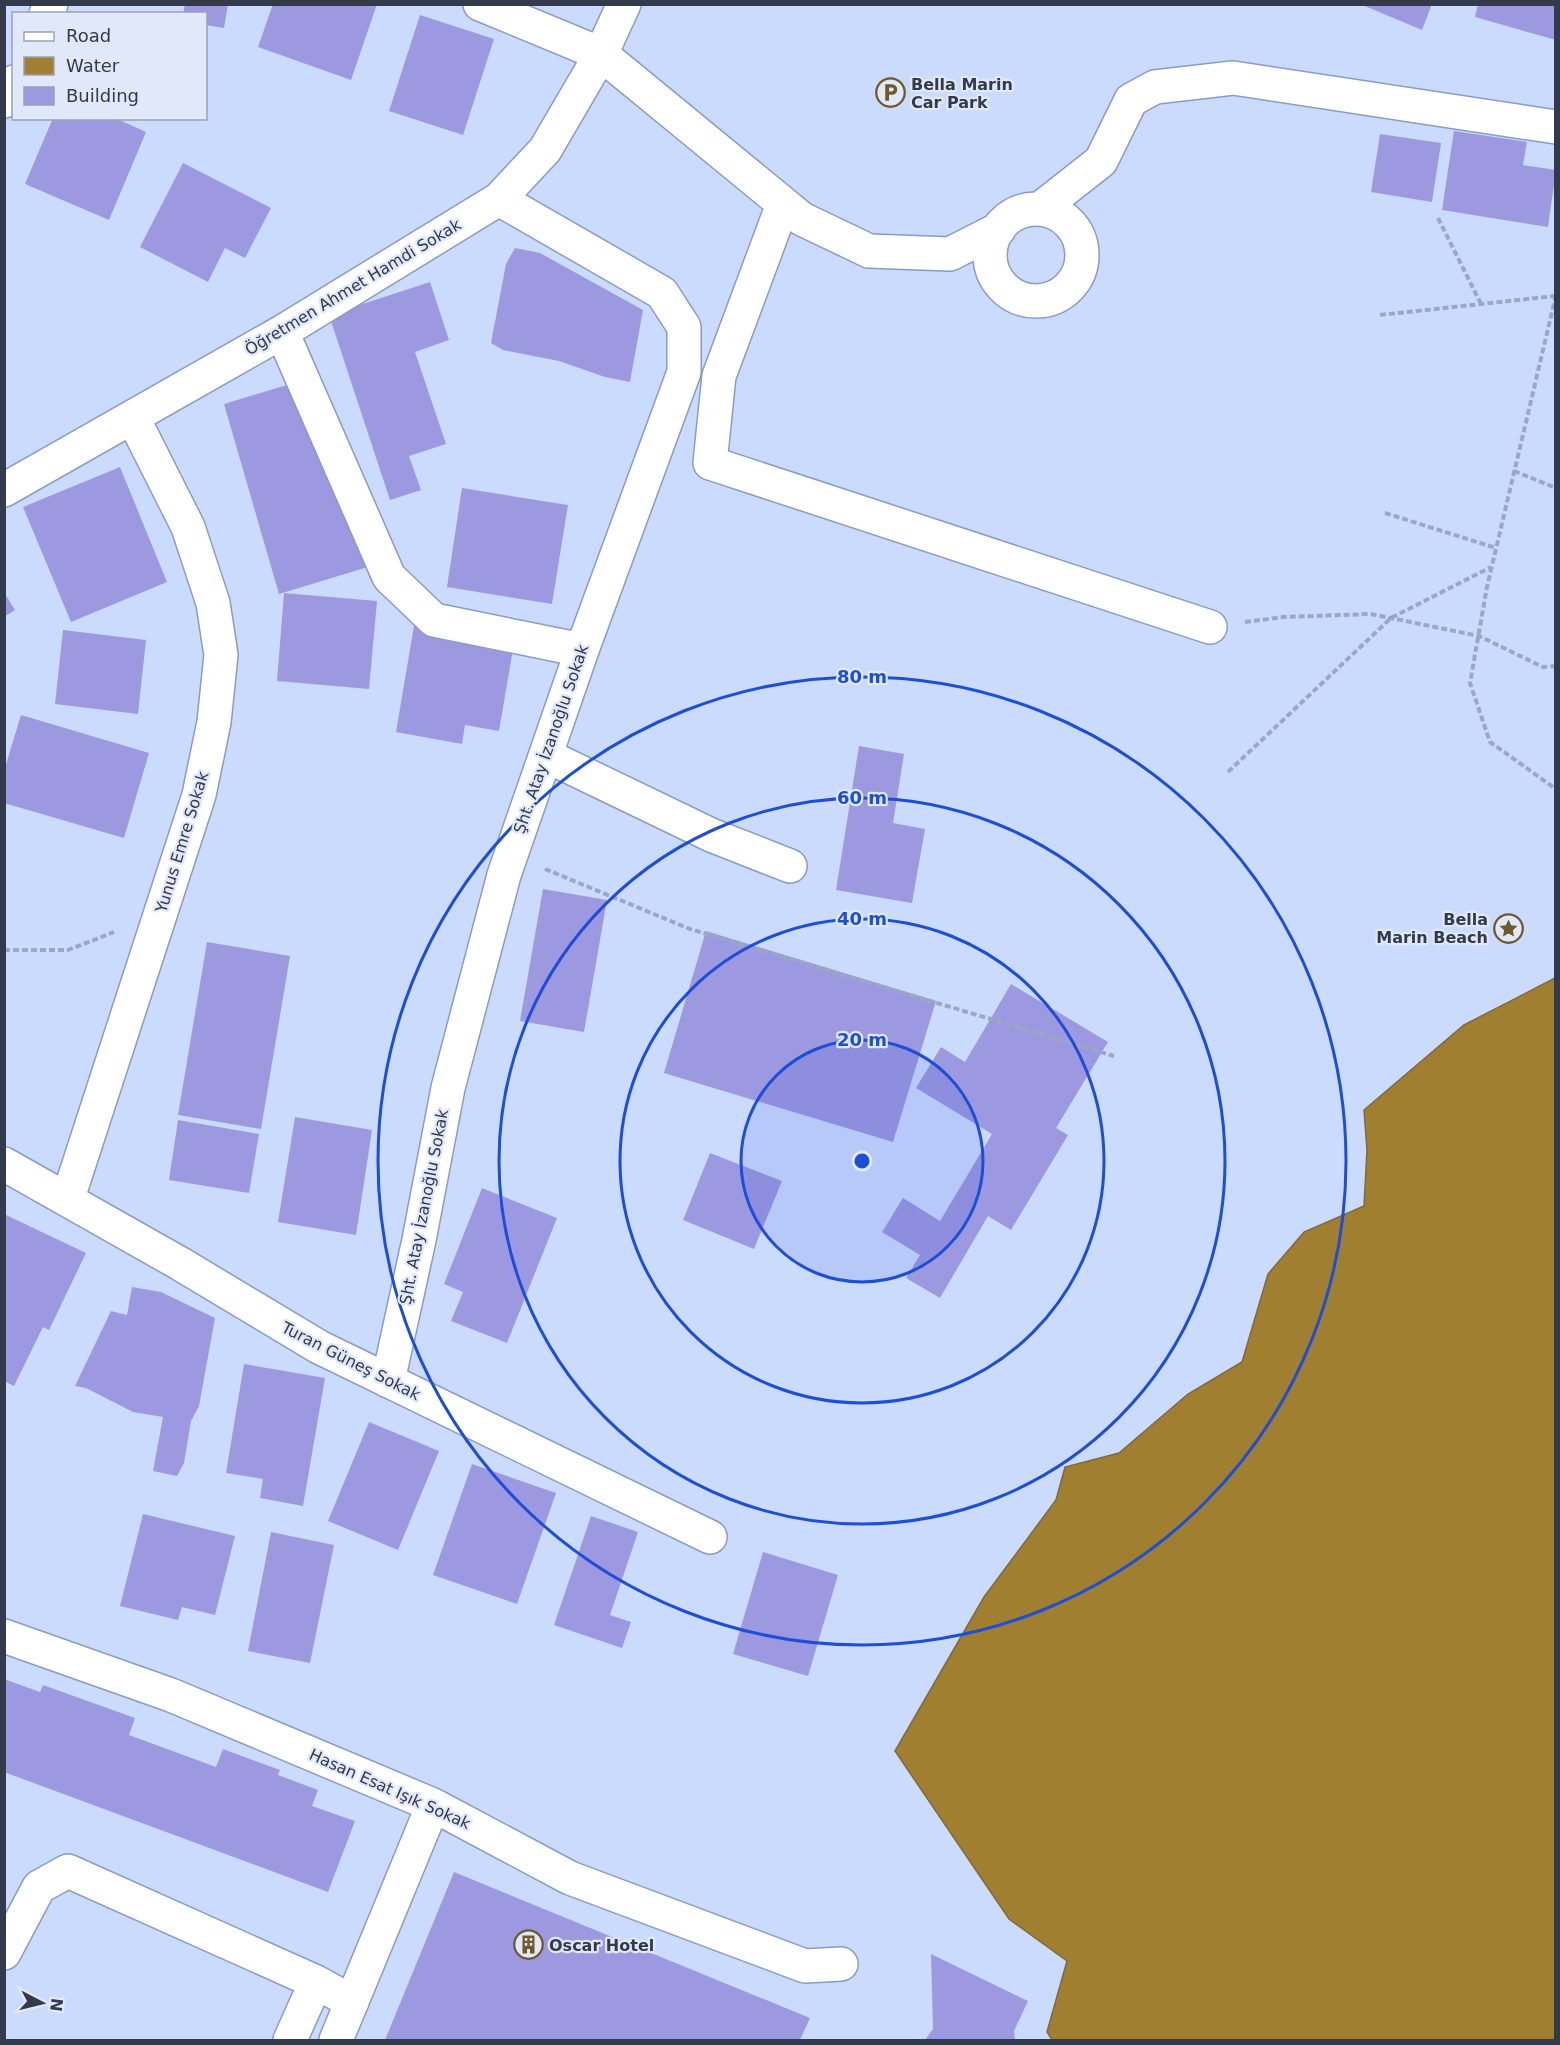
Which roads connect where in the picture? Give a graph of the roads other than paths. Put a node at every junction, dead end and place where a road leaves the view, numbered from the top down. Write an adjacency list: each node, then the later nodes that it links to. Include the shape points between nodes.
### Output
1 (480, 4): 3 (street)
2 (624, 4): 3 (street, Öğretmen Ahmet Hamdi Sokak)
3 (600, 54): 7 (street, Öğretmen Ahmet Hamdi Sokak, via 545,150); 8 (street)
4 (12, 86): 5 (street)
5 (4, 101)
6 (1556, 127): 9 (street, via 1233,78 1163,86 1131,100 1101,161)
7 (499, 199): 11 (street, Öğretmen Ahmet Hamdi Sokak); 15 (street, Şht. Atay İzanoğlu Sokak, via 662,293 684,327 684,372)
8 (783, 204): 10 (street, via 802,219 870,251 950,254); 14 (street, via 719,376 710,463)
9 (1040, 209): 10 (street, via 1017,214); 10 (street, via 1067,221 1082,247 1077,276 1056,297 1026,300 1000,285 990,257)
10 (999, 229)
11 (282, 332): 12 (street, Öğretmen Ahmet Hamdi Sokak); 15 (street, via 389,577 434,620)
12 (133, 418): 13 (street, Öğretmen Ahmet Hamdi Sokak); 19 (street, Yunus Emre Sokak, via 188,527 213,603 221,655 214,722 199,795)
13 (4, 490)
14 (1210, 627)
15 (582, 650): 16 (street, Şht. Atay İzanoğlu Sokak)
16 (547, 756): 17 (street, via 711,836); 20 (street, Şht. Atay İzanoğlu Sokak, via 511,855 448,1088)
17 (790, 866)
18 (4, 1164): 19 (street, Turan Güneş Sokak)
19 (68, 1198): 20 (street, Turan Güneş Sokak, via 319,1347)
20 (388, 1381): 21 (street, Turan Güneş Sokak)
21 (710, 1537)
22 (4, 1636): 23 (street, Hasan Esat Işık Sokak, via 171,1695)
23 (433, 1805): 25 (street, Hasan Esat Işık Sokak, via 570,1878 805,1966); 27 (street)
24 (4, 1953): 26 (street, via 39,1887 68,1871)
25 (841, 1964)
26 (316, 1982): 27 (street); 28 (street)
27 (352, 2002): 29 (street)
28 (290, 2040)
29 (336, 2040)

